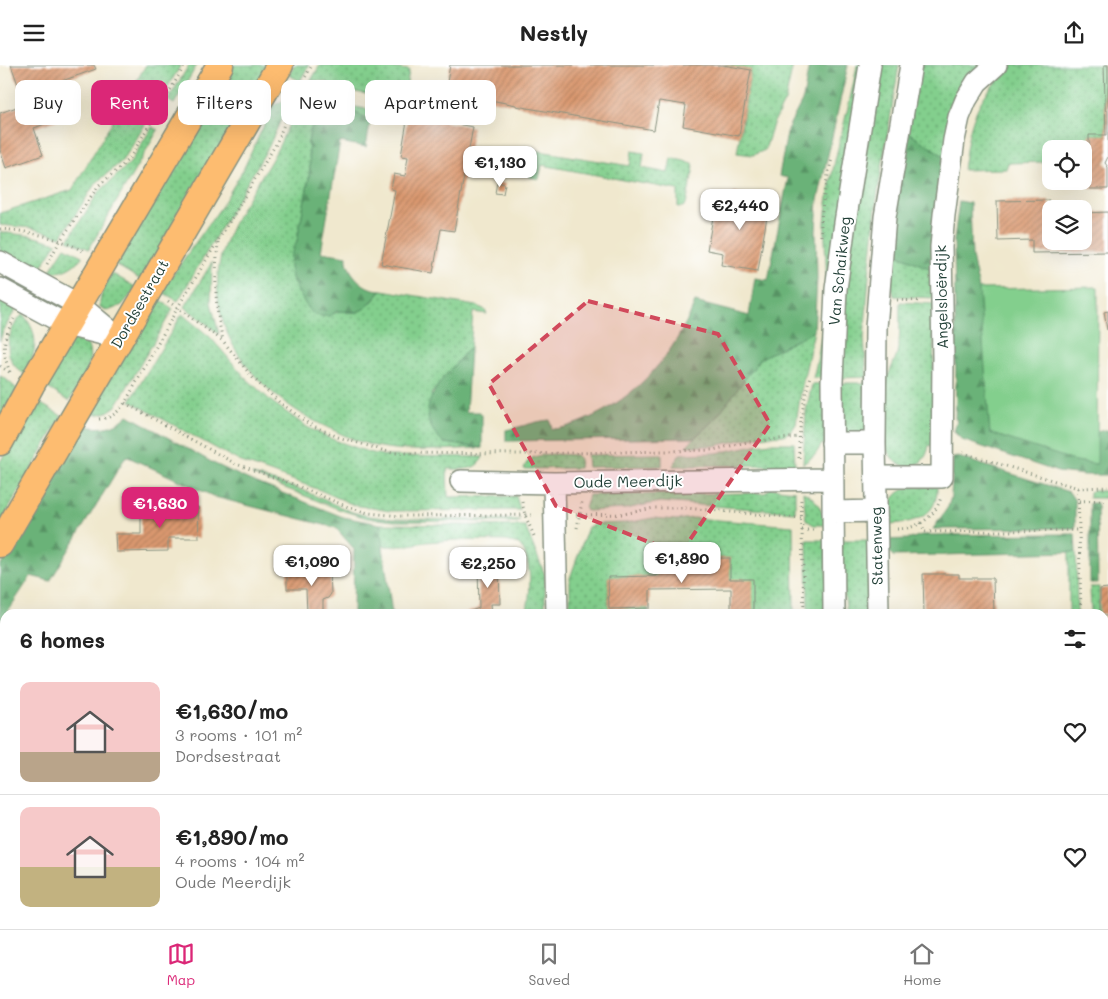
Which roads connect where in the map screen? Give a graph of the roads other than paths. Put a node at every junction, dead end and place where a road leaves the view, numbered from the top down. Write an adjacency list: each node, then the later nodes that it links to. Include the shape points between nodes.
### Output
1 (220, 65): 8 (main road)
2 (280, 65): 9 (main road, Dordsestraat)
3 (870, 65): 11 (street, Van Schaikweg, via 836,289)
4 (911, 65): 12 (street, via 885,217 876,328)
5 (996, 65): 13 (street, Angelsloërdijk, via 977,82 966,99 954,140 941,247 942,477)
6 (0, 262): 8 (street, via 37,281)
7 (0, 289): 8 (street, via 24,302)
8 (73, 315): 9 (street); 10 (main road)
9 (120, 339): 19 (main road, Dordsestraat)
10 (0, 442)
11 (832, 443): 12 (street); 14 (street, Van Schaikweg)
12 (876, 443): 13 (street)
13 (876, 477): 17 (street, Statenweg)
14 (832, 479): 16 (street, Oude Meerdijk); 18 (street)
15 (461, 481): 16 (street)
16 (554, 483): 20 (street, Oude Meerdijk)
17 (876, 511): 18 (street); 22 (street, Statenweg)
18 (833, 512): 21 (street)
19 (0, 544)
20 (557, 609)
21 (834, 609)
22 (878, 609)

